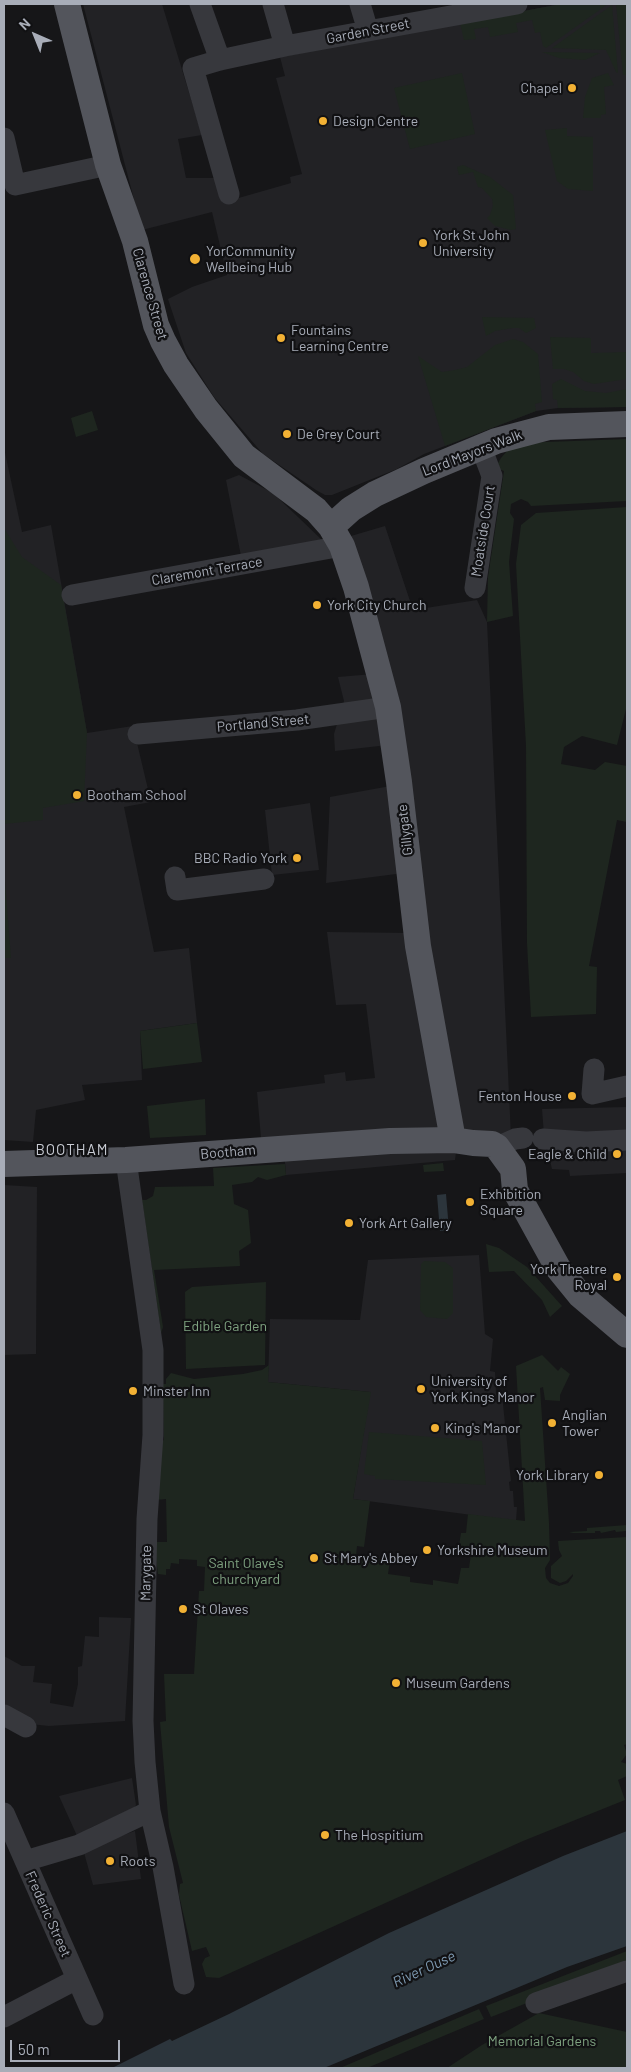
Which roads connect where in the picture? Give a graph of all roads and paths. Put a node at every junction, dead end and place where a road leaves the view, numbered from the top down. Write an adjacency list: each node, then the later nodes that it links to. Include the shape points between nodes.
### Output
1 (67, 4): 10 (main road, Clarence Street)
2 (200, 4): 8 (street)
3 (273, 4): 7 (street)
4 (360, 4): 6 (street)
5 (517, 4): 6 (street, Garden Street)
6 (368, 31): 7 (street, Garden Street)
7 (285, 46): 8 (street, Garden Street)
8 (220, 60): 11 (street, Garden Street, via 193,68 220,132)
9 (4, 138): 10 (street, via 15,185)
10 (108, 165): 14 (main road, Clarence Street, via 134,241 156,325 176,365 244,456 316,510)
11 (229, 194)
12 (627, 424): 13 (main road, Lord Mayors Walk, via 549,428)
13 (481, 447): 14 (main road, Lord Mayors Walk, via 351,508); 15 (street, Moatside Court, via 492,476)
14 (336, 536): 16 (street, Claremont Terrace); 17 (main road, Gillygate, via 367,623)
15 (475, 588)
16 (72, 595)
17 (388, 707): 18 (street, Portland Street, via 297,720); 24 (main road, Gillygate, via 400,782 418,946)
18 (138, 734)
19 (174, 877): 20 (street, via 177,890)
20 (264, 879)
21 (594, 1069): 22 (street, via 592,1094)
22 (627, 1086)
23 (627, 1140): 24 (street, via 515,1139)
24 (474, 1143): 25 (main road, Bootham, via 339,1144); 27 (main road, via 498,1178 515,1190 558,1268 580,1295)
25 (126, 1160): 26 (main road, Bootham); 30 (street, Marygate, via 153,1350 143,1721)
26 (4, 1164)
27 (627, 1336)
28 (4, 1715): 29 (street)
29 (26, 1727)
30 (150, 1811): 32 (street, via 79,1845); 35 (street, Marygate)
31 (4, 1813): 32 (street, Frederic Street)
32 (25, 1861): 34 (street, Frederic Street)
33 (627, 1971): 36 (street)
34 (77, 1979): 37 (street, Frederic Street); 38 (street)
35 (184, 1984)
36 (536, 2003)
37 (93, 2015)
38 (4, 2017)

